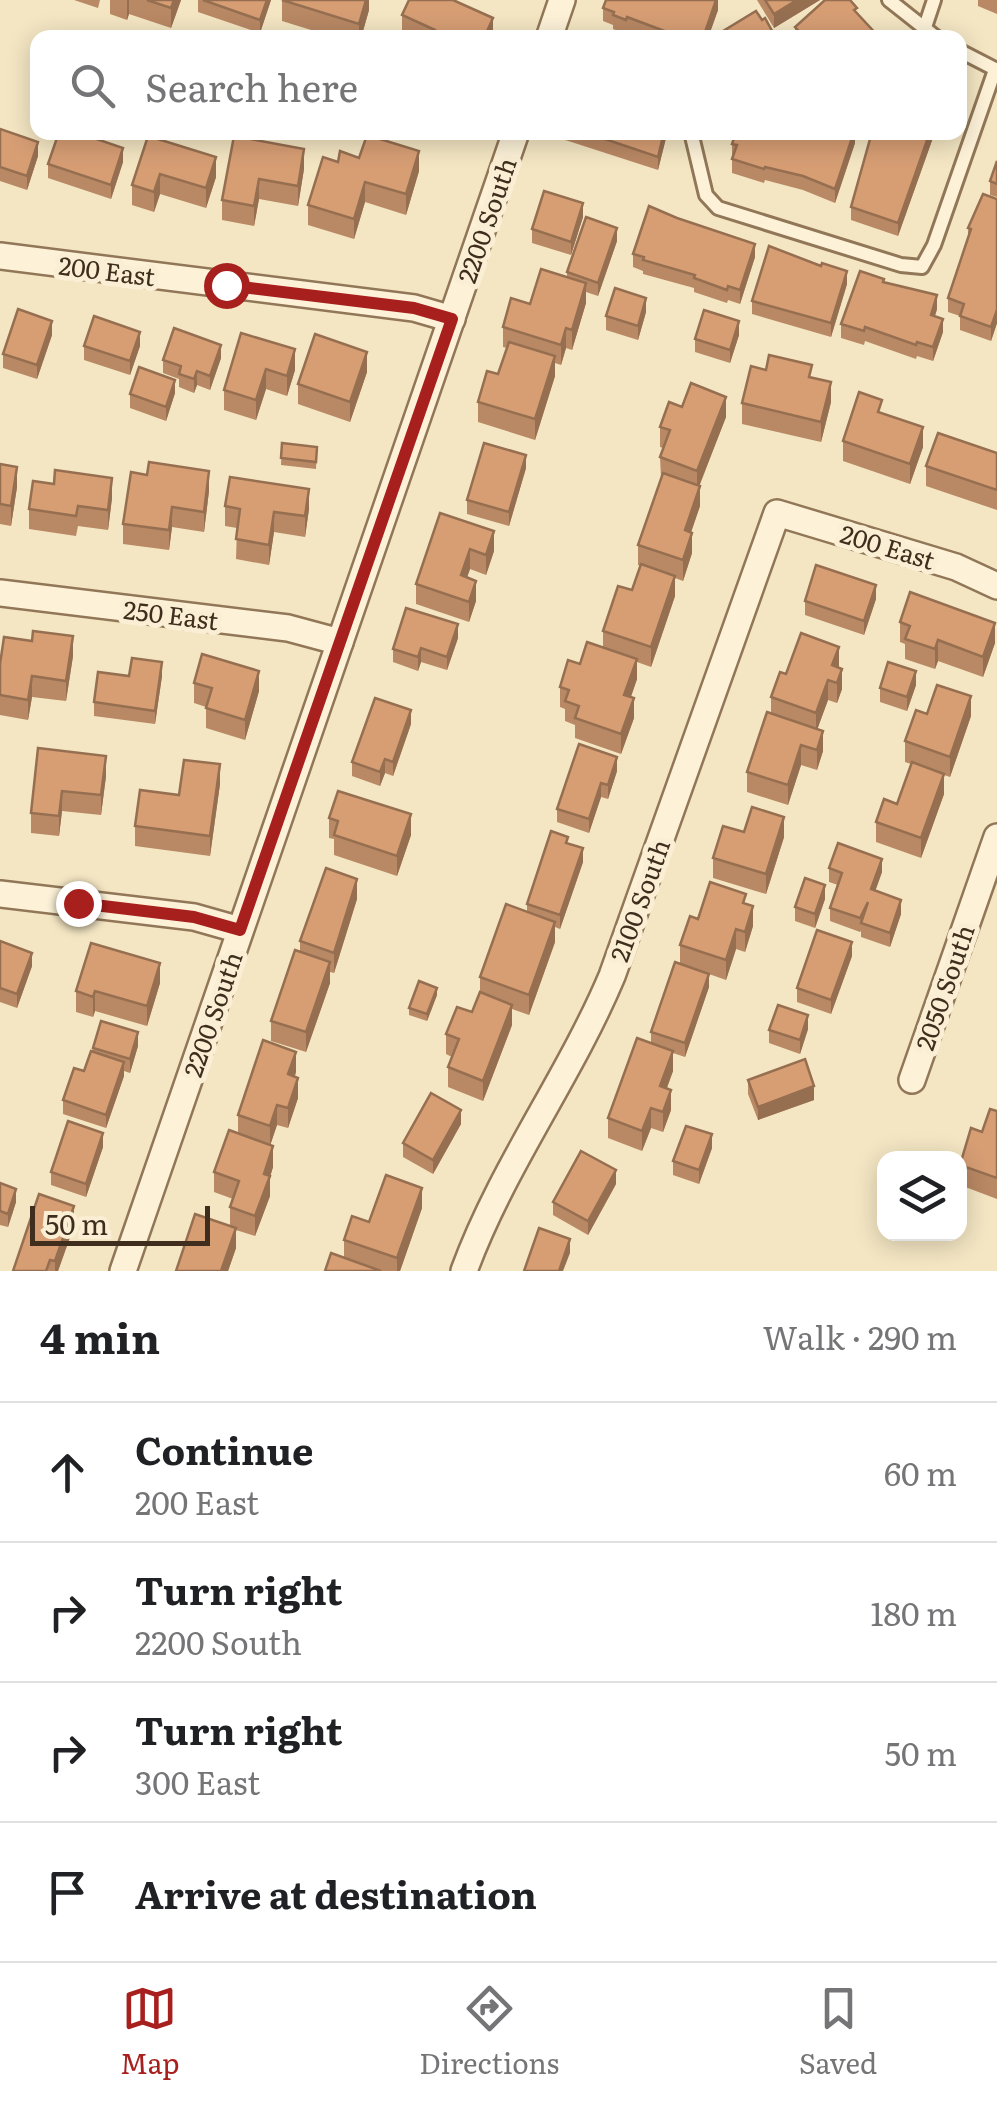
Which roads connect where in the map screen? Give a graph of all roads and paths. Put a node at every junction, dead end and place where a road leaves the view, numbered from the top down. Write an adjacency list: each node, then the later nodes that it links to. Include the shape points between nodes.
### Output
1 (562, 0): 4 (street)
2 (889, 0): 5 (lane)
3 (934, 0): 5 (lane)
4 (552, 30)
5 (924, 30)
6 (967, 55): 7 (lane)
7 (996, 70): 9 (lane, via 922,266 718,208 706,195)
8 (513, 140): 11 (street, 2200 South)
9 (693, 140)
10 (0, 256): 11 (street, 200 East, via 414,308)
11 (452, 319): 15 (street, 2200 South)
12 (777, 513): 13 (street, 200 East); 21 (street, 2100 South, via 612,976 494,1200)
13 (997, 586)
14 (0, 593): 15 (street, 250 East, via 288,628)
15 (340, 642): 18 (street, 2200 South)
16 (997, 838): 19 (street, 2050 South)
17 (0, 894): 18 (street, via 194,917)
18 (240, 930): 20 (street, 2200 South)
19 (912, 1080)
20 (123, 1271)
21 (464, 1271)

